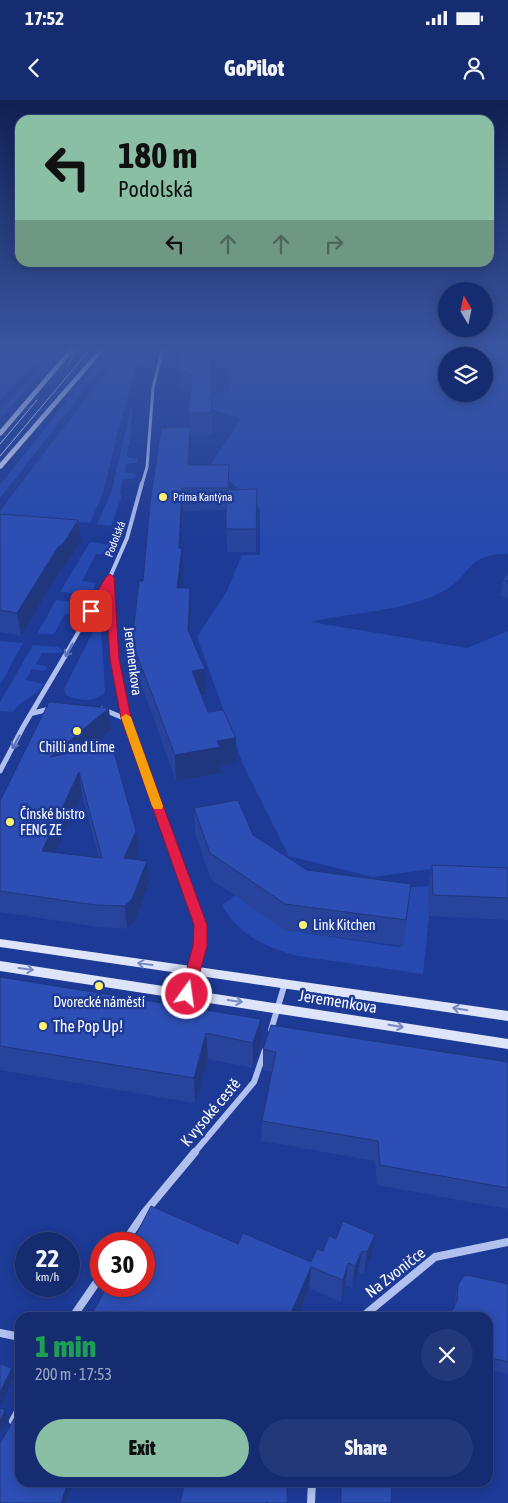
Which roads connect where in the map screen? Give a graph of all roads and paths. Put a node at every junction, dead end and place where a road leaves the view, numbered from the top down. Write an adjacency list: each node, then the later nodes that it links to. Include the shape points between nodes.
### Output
1 (18, 412): 4 (main road)
2 (47, 412): 5 (main road)
3 (151, 412): 6 (street, Podolská, via 147,468 127,538)
4 (0, 434)
5 (0, 467)
6 (110, 577): 9 (street, Podolská, one-way to 9); 10 (street, Jeremenkova, via 115,659)
7 (59, 706): 9 (street)
8 (98, 708): 10 (street)
9 (33, 713): 11 (street, Podolská, one-way to 11)
10 (126, 718): 14 (street, Jeremenkova, via 201,925 200,946)
11 (0, 771)
12 (0, 943): 14 (main road, one-way to 12)
13 (0, 966): 16 (main road, one-way to 16)
14 (193, 970): 15 (main road, Jeremenkova); 16 (street, Jeremenkova)
15 (286, 983): 17 (street, K vysoké cestě); 18 (main road, Jeremenkova, one-way to 15)
16 (187, 994): 17 (main road, Jeremenkova, one-way to 17)
17 (277, 1008): 19 (main road, Jeremenkova, one-way to 19); 20 (street, K vysoké cestě, via 254,1082)
18 (508, 1016)
19 (508, 1044)
20 (131, 1232)
21 (508, 1242): 24 (street, Na Zvoničce, via 435,1257)
22 (90, 1292): 23 (street)
23 (76, 1312)
24 (368, 1312)
25 (0, 1334): 26 (street)
26 (15, 1337)
27 (15, 1417): 28 (street)
28 (8, 1430)
29 (311, 1487): 30 (street)
30 (311, 1503)

